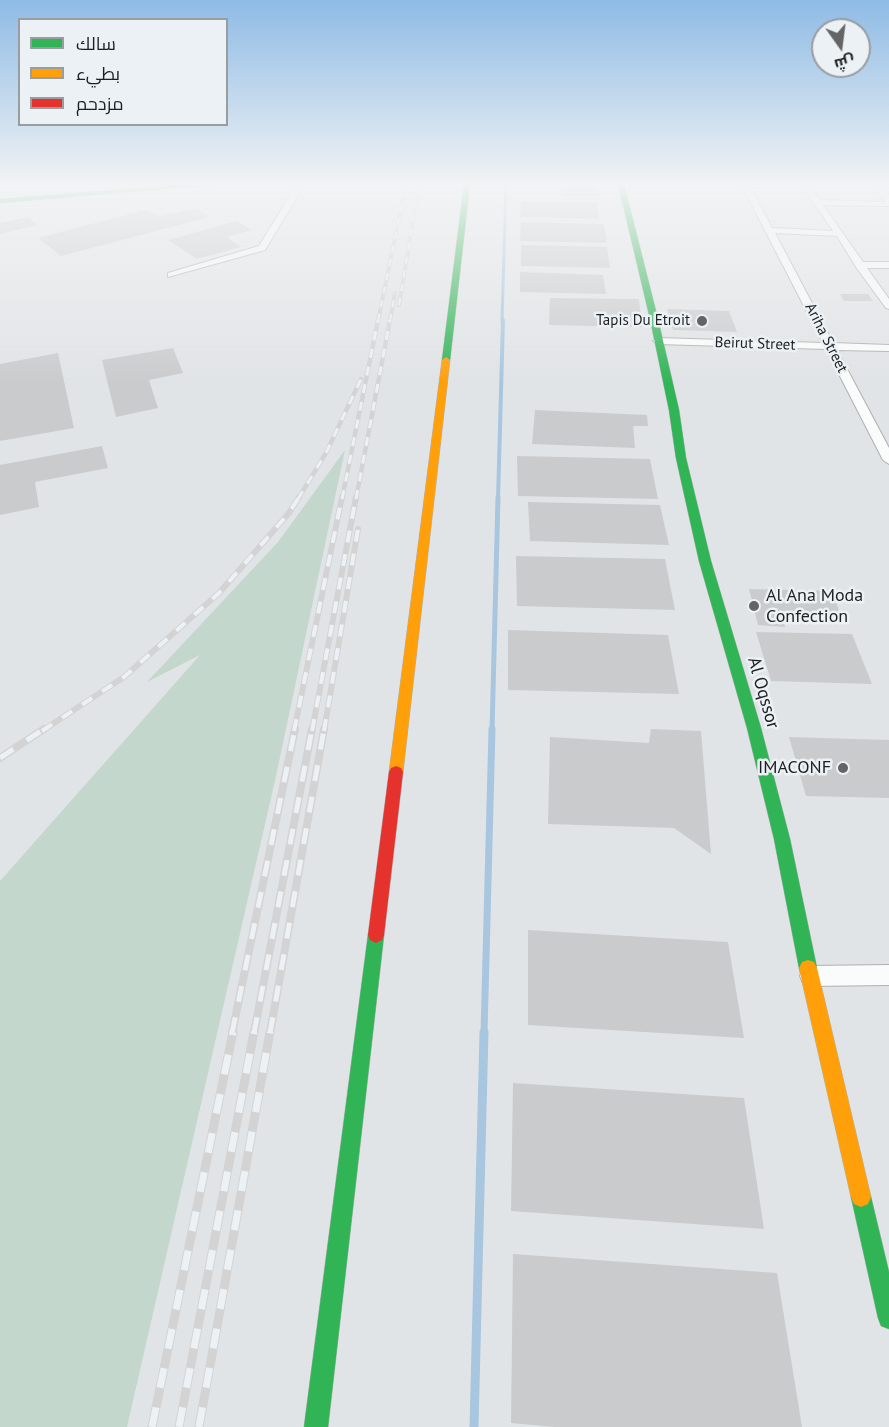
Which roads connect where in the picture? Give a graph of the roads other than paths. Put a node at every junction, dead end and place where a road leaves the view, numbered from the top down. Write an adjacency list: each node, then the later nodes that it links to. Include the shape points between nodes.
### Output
1 (253, 251): 8 (street)
2 (459, 251): 17 (street)
3 (637, 251): 10 (street, Al Oqssor)
4 (780, 251): 11 (street, Ariha Street)
5 (850, 251): 6 (street)
6 (859, 265): 7 (street); 9 (street)
7 (889, 265)
8 (171, 275)
9 (889, 306)
10 (658, 341): 11 (street, Beirut Street); 15 (street, Al Oqssor, via 705,561 780,828)
11 (830, 346): 12 (street, Beirut Street); 13 (street, Ariha Street)
12 (889, 348)
13 (889, 460)
14 (889, 975): 15 (street)
15 (810, 976): 16 (street, Al Oqssor)
16 (889, 1318)
17 (316, 1427)

